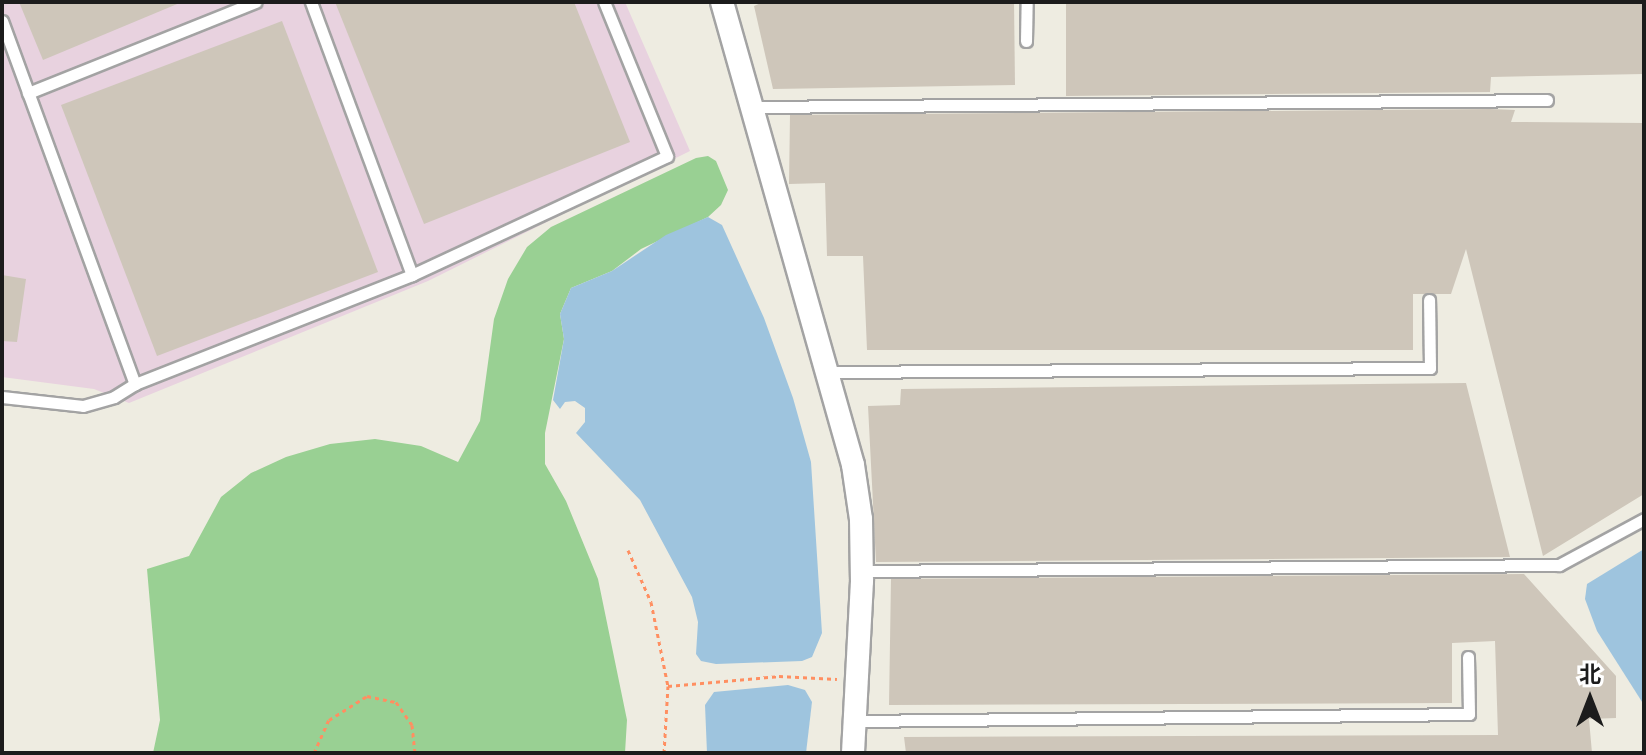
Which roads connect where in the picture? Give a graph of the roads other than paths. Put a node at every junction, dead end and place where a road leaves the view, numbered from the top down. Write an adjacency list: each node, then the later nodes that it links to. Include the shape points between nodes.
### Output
1 (255, 2): 8 (lane)
2 (311, 2): 11 (lane)
3 (604, 2): 11 (lane, via 667,156)
4 (722, 2): 10 (street)
5 (1027, 2): 7 (lane)
6 (2, 21): 8 (lane)
7 (1026, 41)
8 (28, 93): 14 (lane)
9 (1547, 100): 10 (lane)
10 (752, 107): 13 (street)
11 (412, 275): 14 (lane)
12 (1429, 300): 13 (lane, via 1430,368)
13 (825, 372): 17 (street, via 853,465)
14 (135, 384): 15 (lane, via 83,406)
15 (2, 397)
16 (1644, 519): 17 (lane, via 1559,565)
17 (862, 571): 19 (street)
18 (1468, 657): 19 (lane, via 1469,714)
19 (856, 721): 20 (street)
20 (853, 753)

